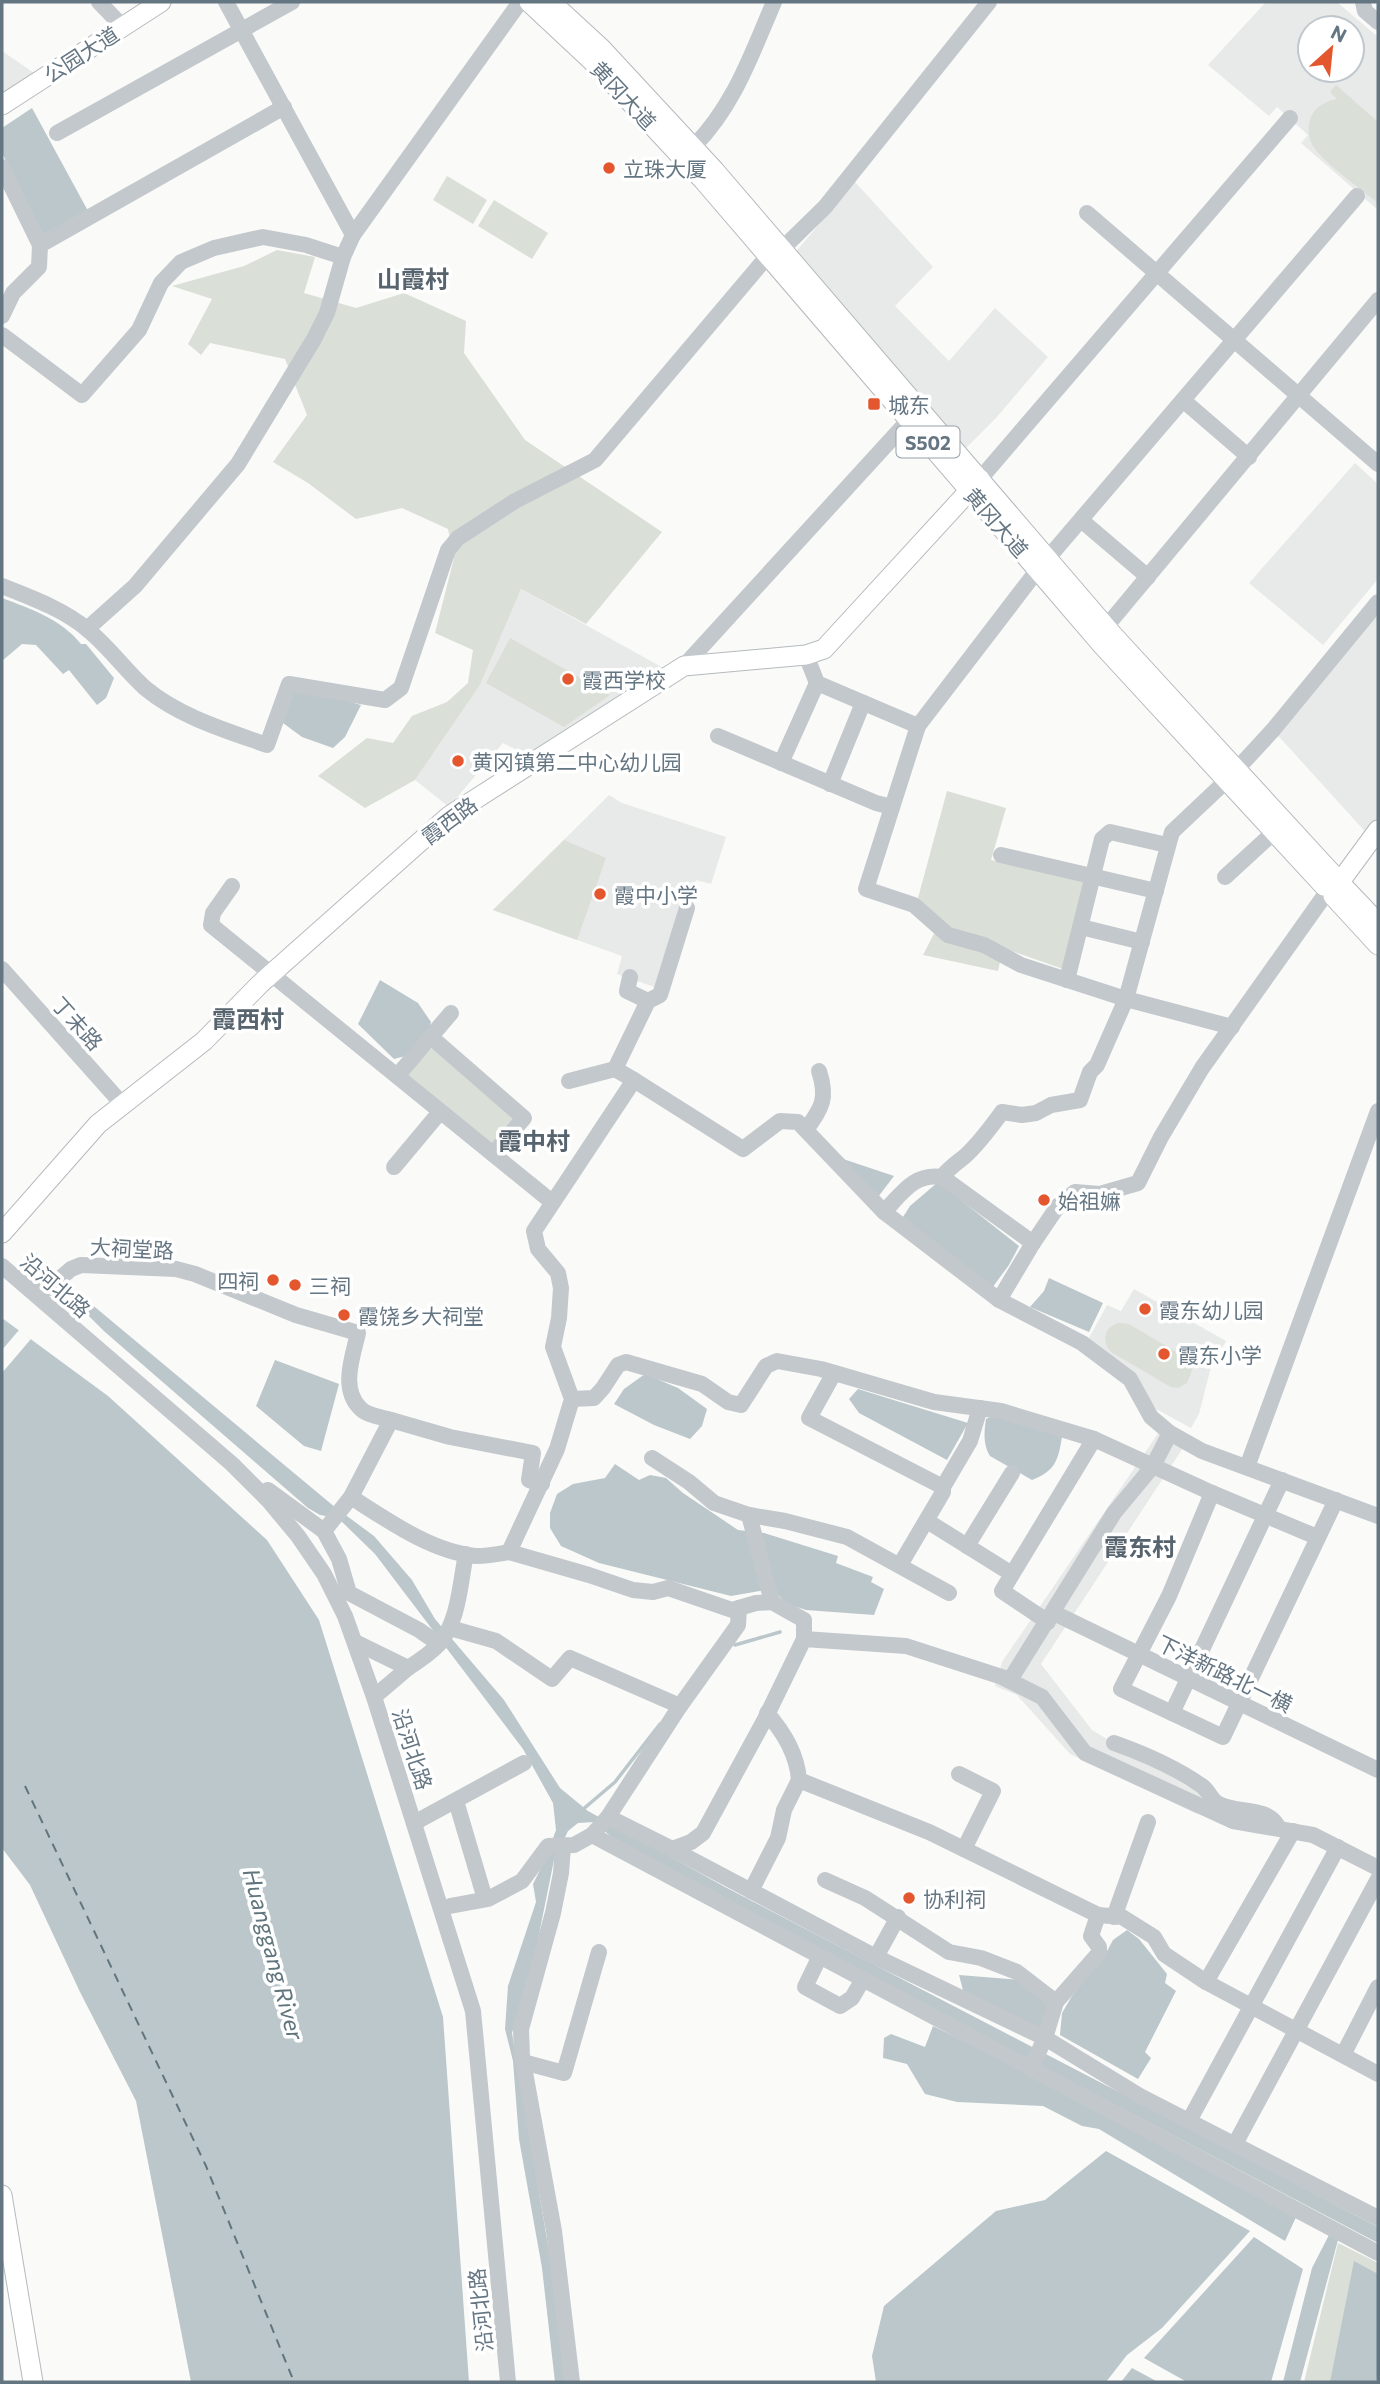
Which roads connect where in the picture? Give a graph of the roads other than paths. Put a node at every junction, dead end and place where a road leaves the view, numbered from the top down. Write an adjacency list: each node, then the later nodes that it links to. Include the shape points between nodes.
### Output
1 (100, 2): 12 (street)
2 (161, 2): 12 (main road, 公园大道)
3 (226, 2): 13 (street)
4 (292, 2): 13 (street)
5 (520, 2): 22 (street)
6 (528, 2): 64 (main road, 黄冈大道 / S502, via 591,60 703,180 1102,645)
7 (551, 2): 64 (main road, 黄冈大道 / S502, via 601,48 715,171)
8 (774, 2): 18 (street, via 734,94)
9 (989, 2): 24 (street, via 825,207)
10 (1363, 2): 11 (street)
11 (1378, 22)
12 (123, 27): 14 (main road, 公园大道)
13 (242, 29): 15 (street); 17 (street)
14 (2, 105)
15 (284, 107): 22 (street); 23 (street)
16 (1290, 118): 27 (street)
17 (57, 133)
18 (694, 146)
19 (2, 167): 23 (street)
20 (1357, 196): 31 (street)
21 (1087, 213): 27 (street)
22 (353, 235): 25 (street)
23 (40, 244): 29 (street, via 39,267 13,293)
24 (782, 250)
25 (343, 257): 30 (street, via 263,237 214,248 181,262 162,283 139,330 82,395); 44 (street, via 327,313 314,339 238,464 135,586)
26 (766, 258): 44 (street, via 595,460 458,538 448,550 401,688 385,700 289,684 267,745 175,708 146,688)
27 (1158, 273): 31 (street); 37 (street)
28 (1378, 300): 32 (street)
29 (2, 316)
30 (2, 335)
31 (1235, 340): 32 (street); 33 (street)
32 (1300, 396): 35 (street); 36 (street)
33 (1184, 401): 35 (street); 38 (street)
34 (908, 421): 47 (street)
35 (1249, 457): 41 (street)
36 (1378, 464)
37 (980, 479): 46 (main road, 霞西路, via 824,649)
38 (1081, 520): 39 (street); 41 (street)
39 (1048, 558)
40 (1036, 572): 50 (street)
41 (1148, 578): 45 (street)
42 (2, 586): 44 (street)
43 (1378, 602): 53 (street)
44 (87, 629)
45 (1096, 638)
46 (806, 655): 47 (main road, 霞西路); 48 (street)
47 (684, 666): 72 (main road, 霞西路, via 449,816)
48 (817, 683): 49 (street); 52 (street)
49 (863, 703): 50 (street); 55 (street)
50 (918, 726): 56 (street)
51 (718, 736): 52 (street)
52 (780, 763): 55 (street)
53 (1238, 768)
54 (1224, 782): 59 (street, via 1172,832)
55 (830, 783): 56 (street)
56 (892, 807): 74 (street, via 866,889 914,905 948,935)
57 (1378, 830): 64 (main road)
58 (1272, 834): 62 (street)
59 (1167, 845): 61 (street, via 1110,832 1102,839); 65 (street)
60 (1001, 855): 61 (street)
61 (1093, 876): 65 (street); 68 (street)
62 (1225, 877)
63 (232, 886): 72 (street, via 213,913 211,925)
64 (1333, 888): 67 (main road, 黄冈大道 / S502); 70 (main road, 黄冈大道 / S502); 78 (street)
65 (1156, 891): 69 (street)
66 (687, 908): 76 (street, via 660,995)
67 (1378, 923)
68 (1081, 927): 69 (street); 74 (street)
69 (1142, 942): 75 (street)
70 (1378, 945)
71 (2, 969): 85 (street, 丁未路)
72 (270, 974): 82 (street); 85 (main road, 霞西路, via 204,1041)
73 (630, 977): 76 (street, via 627,991)
74 (1067, 980): 75 (street)
75 (1126, 999): 78 (street); 92 (street, via 1080,1100 1036,1113 1002,1112)
76 (648, 1002): 80 (street)
77 (452, 1013): 79 (street)
78 (1232, 1027): 96 (street, via 1202,1068 1138,1183 1100,1194 1075,1192 1058,1206)
79 (431, 1037): 82 (street); 90 (street, via 524,1118)
80 (615, 1069): 83 (street); 84 (street)
81 (819, 1071): 88 (street, via 823,1099)
82 (397, 1076): 87 (street)
83 (634, 1080): 88 (street, via 743,1149 780,1121 798,1122); 93 (street)
84 (569, 1081)
85 (123, 1105): 95 (main road, 霞西路, via 98,1125)
86 (1378, 1111): 89 (street)
87 (440, 1112): 90 (street); 91 (street)
88 (806, 1130): 94 (street)
89 (1374, 1134): 109 (street)
90 (493, 1154): 93 (street)
91 (394, 1167)
92 (942, 1177): 94 (street, via 915,1179); 96 (street)
93 (552, 1202): 101 (street, via 534,1231 538,1248 558,1273 559,1318 553,1347)
94 (884, 1212): 99 (street)
95 (2, 1233)
96 (1033, 1243): 99 (street)
97 (2, 1266): 98 (street, 沿河北路)
98 (20, 1282): 103 (street, 大祠堂路, via 50,1288 81,1265 176,1269 296,1315 358,1333 348,1380 351,1394 360,1409); 107 (street, 沿河北路)
99 (999, 1300): 104 (street, via 1082,1343 1130,1379 1151,1417)
100 (834, 1373): 101 (street, via 777,1361 766,1366 741,1405 728,1402 702,1384 626,1362 618,1365 594,1398); 102 (street, via 934,1402); 113 (street, via 809,1418)
101 (572, 1399): 112 (street)
102 (979, 1408): 105 (street); 113 (street, via 970,1441)
103 (391, 1420): 112 (street, via 533,1453 529,1480); 116 (street)
104 (1170, 1433): 108 (street); 109 (street, via 1202,1451)
105 (1094, 1439): 108 (street); 126 (street)
106 (652, 1458): 117 (street, via 714,1503)
107 (232, 1464): 116 (street); 133 (street, 沿河北路, via 298,1536 324,1574)
108 (1153, 1466): 114 (street); 130 (street, via 1114,1513)
109 (1247, 1467): 111 (street)
110 (1012, 1473): 122 (street)
111 (1282, 1480): 115 (street); 118 (street)
112 (542, 1484): 123 (street)
113 (943, 1488): 120 (street)
114 (1212, 1493): 118 (street); 134 (street)
115 (1335, 1500): 119 (street); 121 (street)
116 (338, 1514): 124 (street, via 399,1528); 131 (street, via 339,1559 349,1593 419,1630)
117 (749, 1515): 125 (street, via 847,1536); 128 (street)
118 (1266, 1516): 121 (street); 136 (street)
119 (1378, 1516)
120 (927, 1521): 122 (street); 125 (street)
121 (1317, 1537): 139 (street)
122 (967, 1546): 126 (street)
123 (509, 1552): 124 (street); 129 (street, via 633,1591 668,1588 732,1610)
124 (466, 1554): 131 (street)
125 (900, 1565): 127 (street)
126 (1012, 1574): 130 (street, 下洋新路北一横, via 1002,1591)
127 (949, 1593)
128 (772, 1602): 129 (street); 132 (street, via 804,1620)
129 (739, 1608): 140 (street, via 738,1625)
130 (1051, 1617): 134 (street, 下洋新路北一横); 137 (street)
131 (444, 1636): 135 (street); 140 (street, via 496,1641 552,1679 570,1658)
132 (804, 1639): 137 (street, via 905,1646); 141 (street)
133 (355, 1642): 135 (street); 138 (street, 沿河北路)
134 (1139, 1654): 136 (street, 下洋新路北一横); 142 (street, via 1121,1689)
135 (408, 1668): 138 (street)
136 (1188, 1679): 139 (street, 下洋新路北一横); 142 (street)
137 (1010, 1680): 152 (street, via 1042,1697 1085,1753 1233,1821)
138 (374, 1696): 151 (street, 沿河北路)
139 (1239, 1703): 142 (street, via 1223,1737); 145 (street, 下洋新路北一横)
140 (680, 1706): 149 (street)
141 (767, 1713): 147 (street, via 783,1731 798,1763); 156 (street, via 703,1833)
142 (1172, 1713)
143 (1114, 1743): 152 (street, via 1164,1763 1205,1788 1217,1803 1273,1819)
144 (524, 1763): 148 (street)
145 (1378, 1770)
146 (959, 1774): 157 (street, via 993,1791)
147 (799, 1780): 157 (street); 161 (street, via 784,1810 778,1838)
148 (456, 1801): 151 (street); 162 (street)
149 (608, 1817): 153 (street); 156 (street)
150 (1148, 1822): 164 (street)
151 (414, 1823): 186 (street, 沿河北路, via 472,2011)
152 (1286, 1830): 155 (street, via 1314,1835); 170 (street)
153 (592, 1835): 154 (street, via 574,1845); 167 (street)
154 (555, 1847): 162 (street, via 522,1881); 177 (street, via 561,1873 521,2029)
155 (1338, 1847): 158 (street); 173 (street)
156 (672, 1849): 161 (street)
157 (964, 1849): 164 (street)
158 (1378, 1868)
159 (1378, 1879): 174 (street)
160 (825, 1880): 165 (street)
161 (751, 1891): 168 (street)
162 (485, 1899): 163 (street)
163 (450, 1906)
164 (1106, 1916): 170 (street, via 1122,1917 1154,1937 1164,1954); 172 (street, via 1091,1936 1099,1953)
165 (898, 1917): 168 (street); 172 (street, via 949,1952 1017,1972)
166 (598, 1952): 177 (street, via 564,2073)
167 (820, 1956): 169 (street); 169 (street, via 805,1987 840,2006 852,1998)
168 (876, 1957): 175 (street)
169 (863, 1979): 178 (street)
170 (1206, 1982): 173 (street)
171 (1378, 1987): 176 (street)
172 (1056, 2002): 175 (street)
173 (1252, 2007): 174 (street); 180 (street)
174 (1297, 2031): 176 (street); 181 (street)
175 (1045, 2038): 178 (street); 180 (street)
176 (1343, 2055): 179 (street)
177 (523, 2062): 187 (street, via 554,2231)
178 (1031, 2068): 184 (street)
179 (1378, 2074)
180 (1189, 2121): 181 (street)
181 (1235, 2144): 183 (street)
182 (2, 2195): 185 (main road)
183 (1378, 2218)
184 (1378, 2253)
185 (33, 2382)
186 (509, 2382)
187 (572, 2382)

